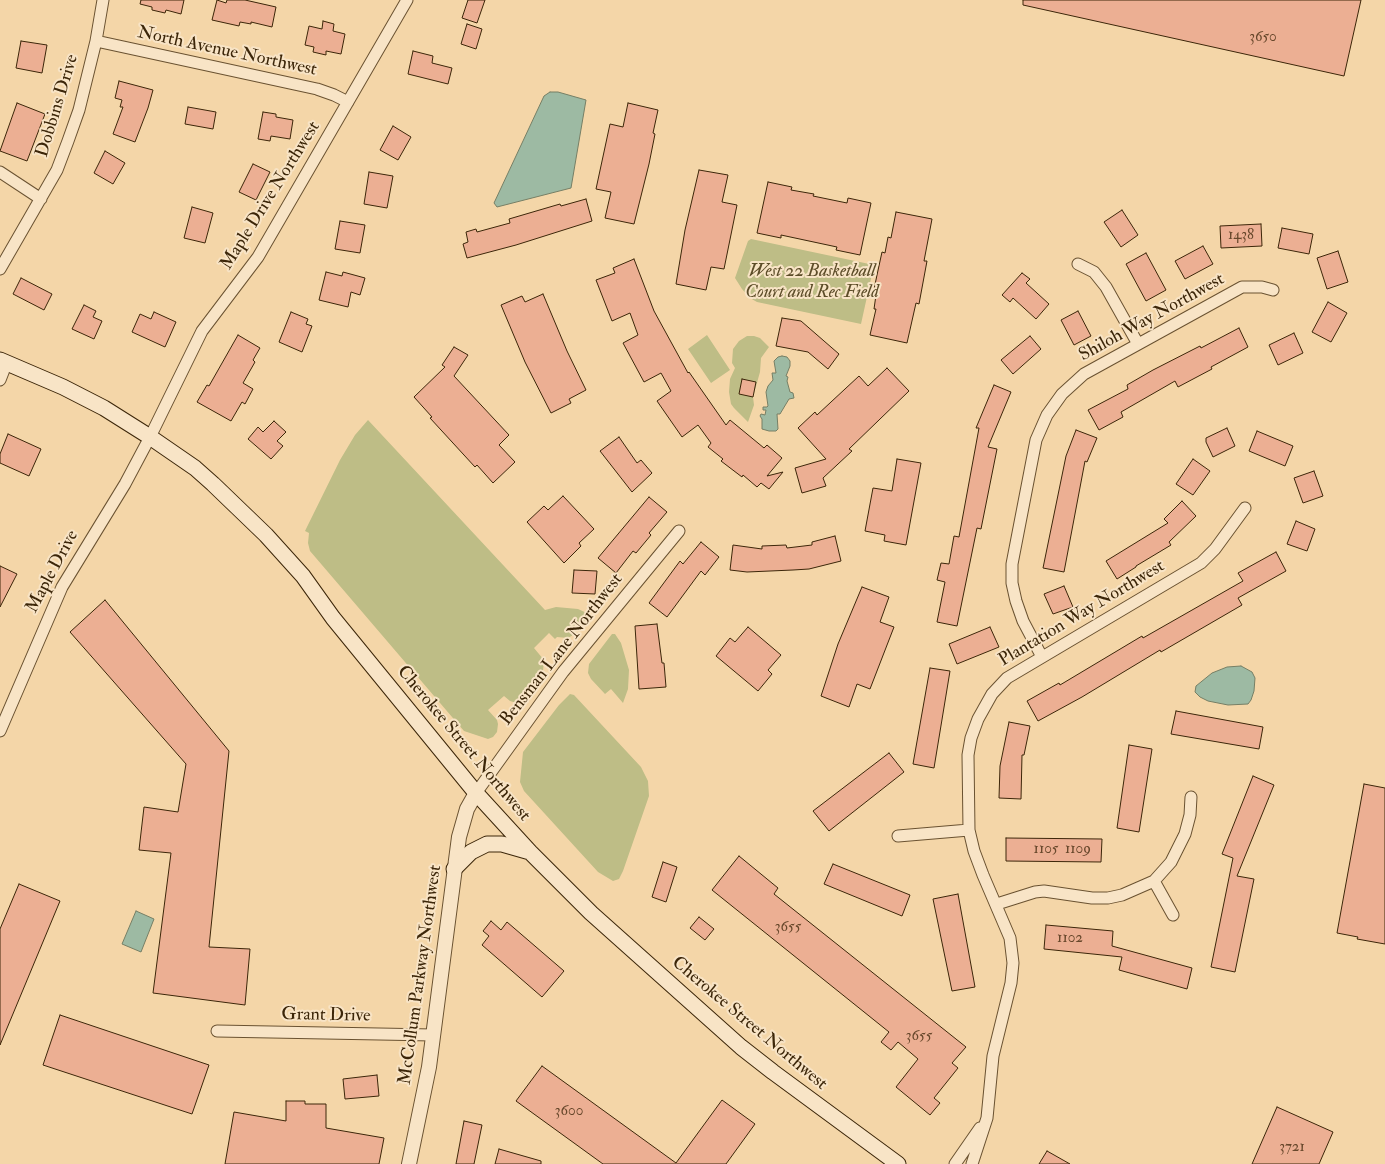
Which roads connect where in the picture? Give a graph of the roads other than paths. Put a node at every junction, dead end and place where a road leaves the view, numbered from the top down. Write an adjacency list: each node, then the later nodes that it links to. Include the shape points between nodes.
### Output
1 (103, 0): 3 (street, Dobbins Drive)
2 (407, 0): 4 (street, Maple Drive Northwest)
3 (96, 41): 4 (street, North Avenue Northwest, via 317,89); 6 (street, Dobbins Drive, via 79,110 57,170)
4 (348, 102): 13 (street, Maple Drive Northwest, via 258,257 202,331)
5 (0, 172): 6 (street)
6 (41, 199): 8 (street, Dobbins Drive)
7 (1078, 264): 10 (street, via 1094,272 1106,287)
8 (0, 269)
9 (1272, 290): 10 (street, Shiloh Way Northwest, via 1242,287)
10 (1138, 344): 16 (street, Shiloh Way Northwest, via 1084,374 1062,394 1036,440 1012,564 1012,583 1023,621)
11 (3, 361): 12 (street); 13 (main road, Cherokee Street Northwest, via 104,408)
12 (0, 380)
13 (150, 437): 17 (street, Maple Drive, via 62,587); 18 (main road, Cherokee Street Northwest, via 213,484 304,576 332,618)
14 (1244, 508): 16 (street, Plantation Way Northwest, via 1201,563)
15 (679, 531): 18 (street, Bensman Lane Northwest, via 563,672)
16 (1042, 657): 20 (street, Plantation Way Northwest, via 1007,678 992,694 978,719 968,755)
17 (0, 731)
18 (476, 793): 22 (main road, Cherokee Street Northwest); 23 (street, McCollum Parkway Northwest, via 462,824)
19 (1191, 796): 24 (street, via 1185,834 1171,862)
20 (969, 830): 21 (street); 25 (street, Plantation Way Northwest, via 980,867)
21 (898, 836)
22 (530, 852): 23 (main road, via 502,844 487,844 471,852); 31 (main road, Cherokee Street Northwest, via 591,913 741,1047)
23 (454, 869): 28 (street, McCollum Parkway Northwest)
24 (1154, 881): 25 (street, via 1108,898 1044,891); 26 (street)
25 (997, 904): 29 (street, Plantation Way Northwest, via 1010,938 1013,963 993,1056)
26 (1173, 915)
27 (218, 1031): 28 (street, Grant Drive)
28 (433, 1035): 30 (street, McCollum Parkway Northwest)
29 (987, 1118): 32 (street, Plantation Way Northwest); 33 (street, Plantation Way Northwest)
30 (409, 1164)
31 (898, 1164)
32 (955, 1164)
33 (972, 1164)

